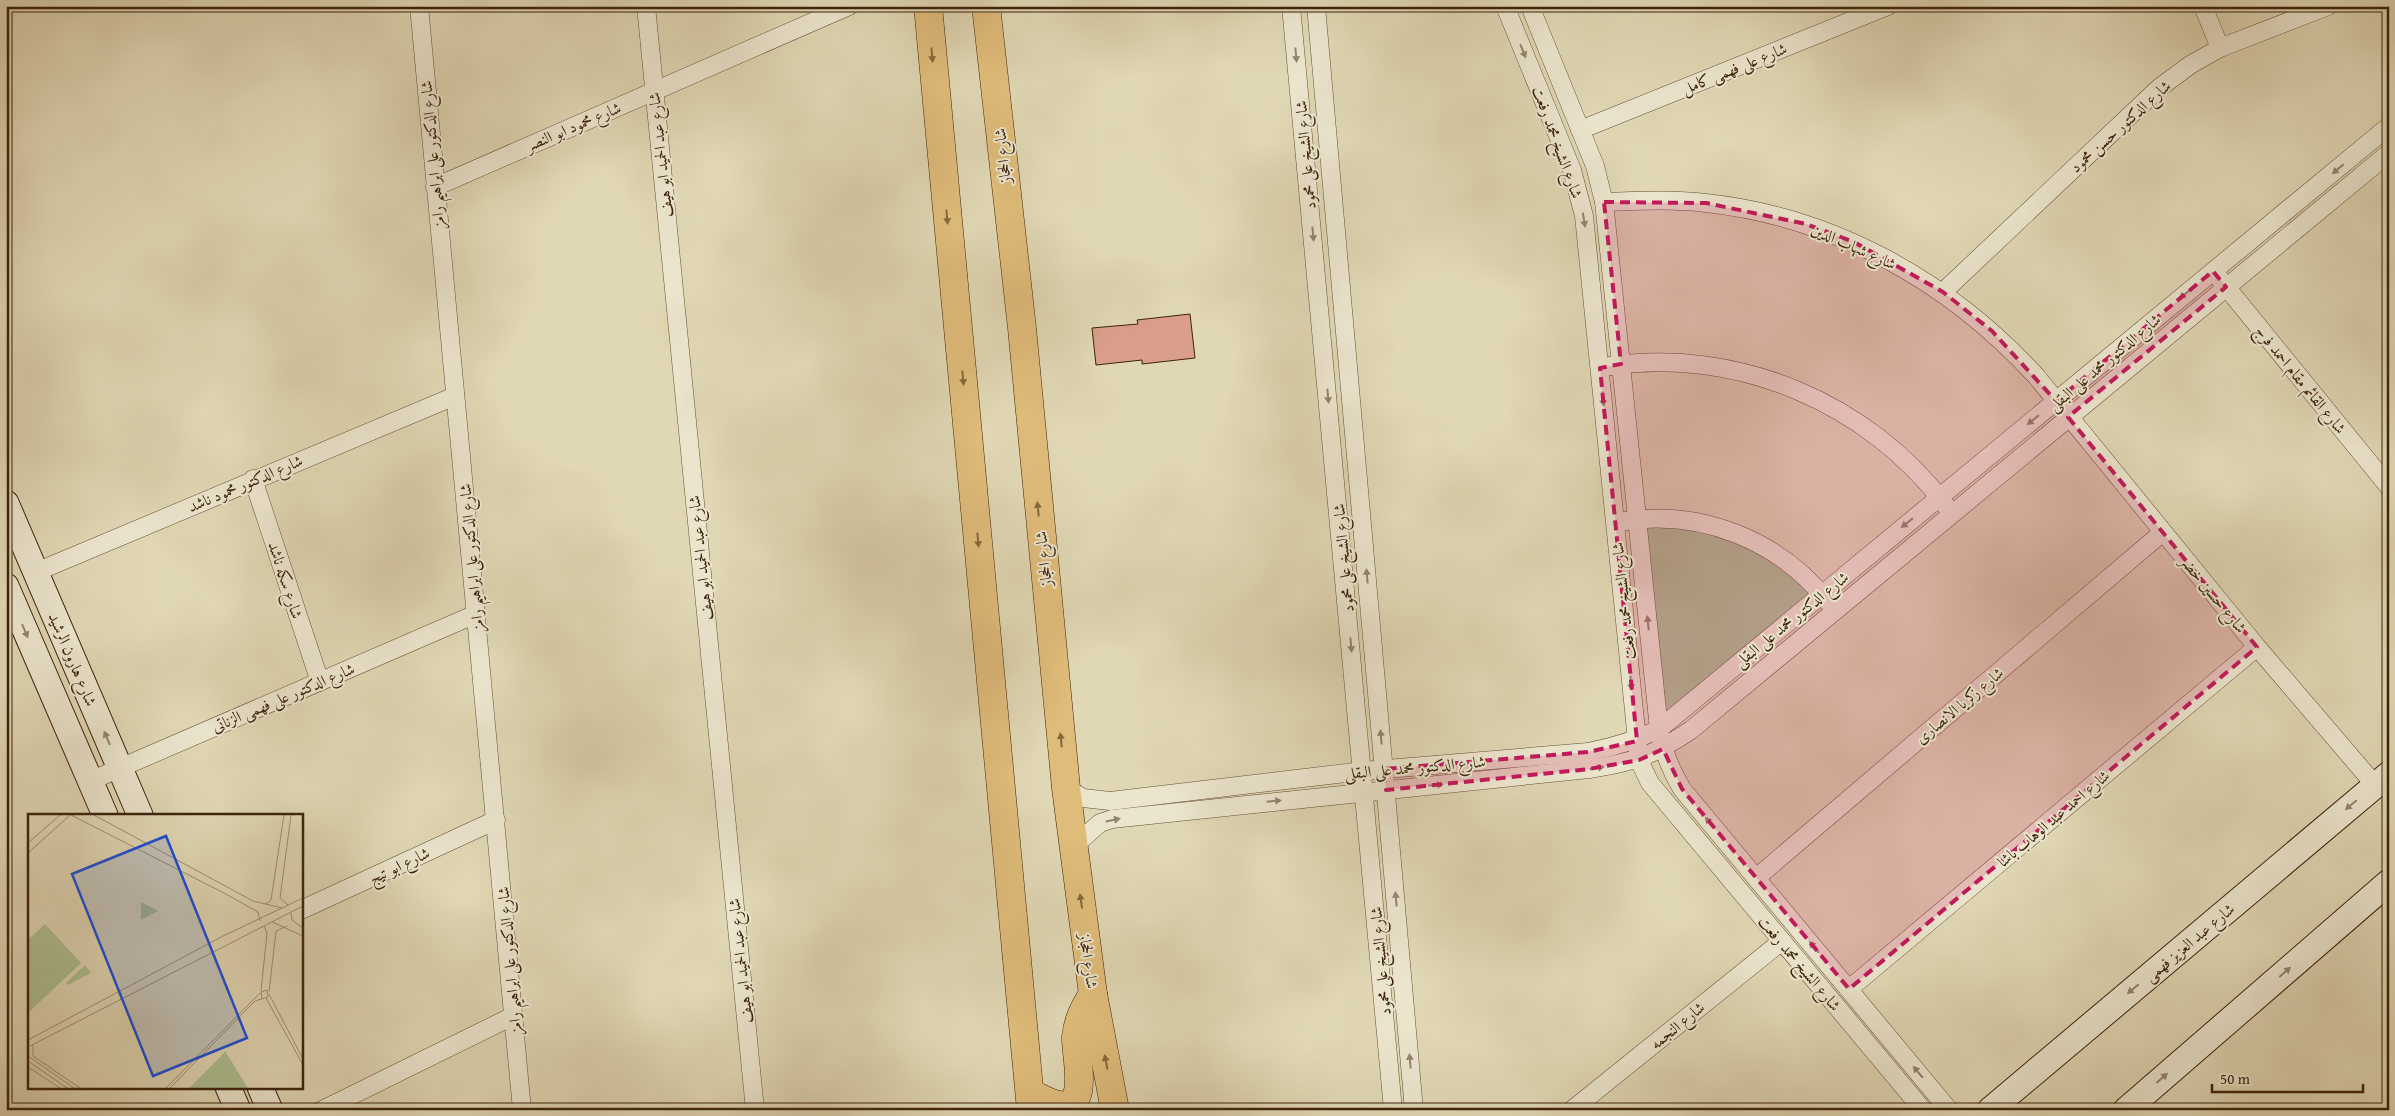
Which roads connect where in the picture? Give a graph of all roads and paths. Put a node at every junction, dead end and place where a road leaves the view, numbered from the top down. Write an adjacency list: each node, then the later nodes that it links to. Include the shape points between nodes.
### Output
1 (419, 6): 19 (street, شارع الدكتور على ابراهيم رامز)
2 (646, 6): 14 (street, شارع عبد الحميد ابو هيف)
3 (849, 6): 14 (street, شارع محمود ابو النصر)
4 (928, 6): 69 (main road, one-way to 69)
5 (986, 6): 53 (main road, شارع الحجاز, one-way to 5, via 1022,328)
6 (1291, 6): 50 (street, شارع الشيخ على محمود, one-way to 50)
7 (1316, 6): 49 (street, شارع الشيخ على محمود, one-way to 7)
8 (1505, 6): 25 (street, شارع الشيخ محمد رفعت, one-way to 25, via 1579,192)
9 (1530, 6): 16 (street, شارع الشيخ محمد رفعت)
10 (1888, 6): 16 (street, شارع على فهمى كامل)
11 (2203, 6): 13 (street)
12 (2328, 6): 13 (street, شارع الدكتور حسن محمود)
13 (2220, 48): 23 (street, شارع الدكتور حسن محمود, via 2159,88)
14 (653, 92): 19 (street, شارع محمود ابو النصر); 74 (street, شارع عبد الحميد ابو هيف)
15 (2389, 126): 17 (street, شارع الدكتور محمد على البقلى)
16 (1580, 130): 20 (street, شارع الشيخ محمد رفعت, via 1595,166)
17 (2367, 144): 18 (street); 21 (street, شارع الدكتور محمد على البقلى, one-way to 21)
18 (2386, 161): 22 (street, شارع الدكتور محمد على البقلى)
19 (435, 186): 26 (street, شارع الدكتور على ابراهيم رامز)
20 (1604, 202): 23 (street, شارع شهاب الدين, via 1706,203 1765,213 1854,242); 24 (street, شارع الشيخ محمد رفعت)
21 (2213, 271): 22 (street, شارع القائم مقام احمد فرج); 27 (street, شارع الدكتور محمد على البقلى, one-way to 27)
22 (2226, 287): 28 (street, شارع الدكتور محمد على البقلى); 30 (street, شارع القائم مقام احمد فرج)
23 (1942, 292): 27 (street, شارع شهاب الدين, via 2009,348)
24 (1621, 364): 25 (street); 31 (street, via 1660,362 1740,371 1806,394 1850,417 1883,440); 34 (street, شارع الشيخ محمد رفعت)
25 (1600, 368): 35 (street, شارع الشيخ محمد رفعت, one-way to 35)
26 (455, 396): 29 (street, شارع الدكتور محمود ناشد); 41 (street, شارع الدكتور على ابراهيم رامز)
27 (2056, 401): 28 (street, شارع حسين خضر); 31 (street, شارع الدكتور محمد على البقلى, one-way to 31)
28 (2068, 417): 33 (street, شارع الدكتور محمد على البقلى); 36 (street, شارع حسين خضر)
29 (253, 479): 37 (street, شارع الدكتور محمود ناشد); 43 (street, شارع سكه ناشد)
30 (2389, 487)
31 (1939, 497): 33 (street); 39 (street, شارع الدكتور محمد على البقلى, one-way to 39)
32 (6, 503): 37 (main road, شارع هارون الرشيد)
33 (1952, 514): 40 (street, شارع الدكتور محمد على البقلى)
34 (1637, 519): 35 (street); 39 (street, via 1696,522 1743,536 1778,554); 44 (street, شارع الشيخ محمد رفعت, one-way to 34)
35 (1615, 523): 45 (street, شارع الشيخ محمد رفعت, one-way to 45)
36 (2163, 532): 42 (street, شارع حسين خضر); 60 (street, شارع زكريا الانصارى)
37 (36, 572): 48 (main road, شارع هارون الرشيد, one-way to 37)
38 (6, 586): 52 (main road, شارع هارون الرشيد, one-way to 52)
39 (1822, 594): 40 (street); 44 (street, شارع الدكتور محمد على البقلى)
40 (1835, 610): 46 (street, شارع الدكتور محمد على البقلى, via 1691,730)
41 (476, 614): 43 (street, شارع الدكتور على فهمى الزناتى); 58 (street, شارع الدكتور على ابراهيم رامز)
42 (2257, 647): 51 (street, شارع حسين خضر); 64 (street, شارع احمد عبد الوهاب باشا)
43 (320, 682): 48 (street, شارع الدكتور على فهمى الزناتى)
44 (1659, 729): 45 (street, شارع الدكتور محمد على البقلى); 46 (street, شارع الشيخ محمد رفعت)
45 (1637, 741): 47 (street, شارع الشيخ محمد رفعت); 49 (street, شارع الدكتور محمد على البقلى, via 1588,752)
46 (1663, 749): 47 (street, شارع الدكتور محمد على البقلى); 60 (street, شارع الشيخ محمد رفعت, one-way to 46, via 1682,789)
47 (1640, 760): 54 (street, شارع الدكتور محمد على البقلى, one-way to 47, via 1589,769); 63 (street, شارع الشيخ محمد رفعت, via 1650,783)
48 (120, 768): 52 (street, شارع الدكتور على فهمى الزناتى); 57 (main road, شارع هارون الرشيد)
49 (1384, 769): 50 (street, شارع الدكتور محمد على البقلى); 54 (street, شارع الشيخ على محمود)
50 (1363, 771): 53 (street, شارع الدكتور محمد على البقلى, via 1110,801 1083,798); 55 (street, شارع الشيخ على محمود)
51 (2382, 779): 81 (main road, شارع عبد العزيز فهمى, one-way to 81)
52 (90, 781): 56 (main road, شارع هارون الرشيد)
53 (1066, 788): 59 (main road, شارع الحجاز)
54 (1386, 790): 55 (street, شارع الدكتور محمد على البقلى); 77 (street, شارع الشيخ على محمود, one-way to 54)
55 (1365, 792): 59 (street, شارع الدكتور محمد على البقلى, one-way to 55, via 1100,823 1112,819); 76 (street, شارع الشيخ على محمود)
56 (105, 814)
57 (140, 814)
58 (496, 820): 62 (street, شارع ابو تيج); 66 (street, شارع الدكتور على ابراهيم رامز)
59 (1074, 847): 65 (main road, شارع الحجاز, one-way to 59)
60 (1756, 878): 64 (street, شارع الشيخ محمد رفعت, one-way to 60)
61 (2389, 882): 82 (main road, one-way to 61)
62 (302, 910)
63 (1782, 941): 78 (street, شارع النجمه); 79 (street, شارع الشيخ محمد رفعت)
64 (1849, 989): 80 (street, شارع الشيخ محمد رفعت, one-way to 64)
65 (1094, 994): 69 (main road, via 1078,1025 1078,1096 1070,1104); 75 (main road, شارع الحجاز, one-way to 65)
66 (513, 1016): 72 (street); 73 (street, شارع الدكتور على ابراهيم رامز)
67 (228, 1088): 70 (main road)
68 (260, 1088): 71 (main road)
69 (1031, 1102)
70 (238, 1110)
71 (270, 1110)
72 (322, 1110)
73 (522, 1110)
74 (755, 1110)
75 (1115, 1110)
76 (1393, 1110)
77 (1414, 1110)
78 (1572, 1110)
79 (1923, 1110)
80 (1949, 1110)
81 (1990, 1110)
82 (2126, 1110)

